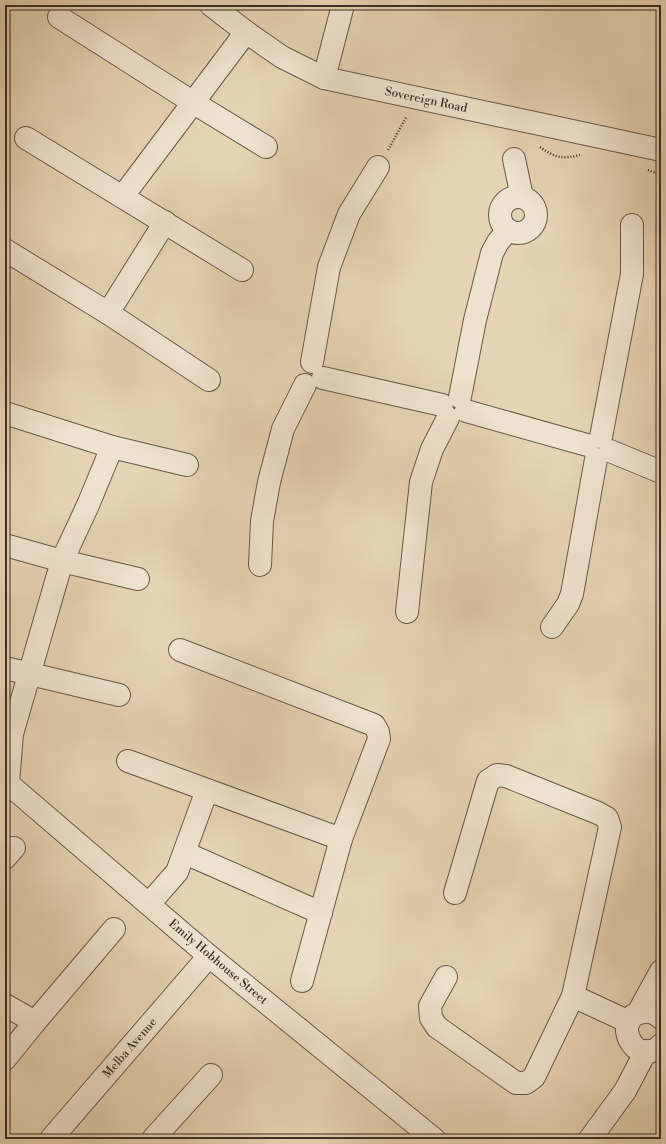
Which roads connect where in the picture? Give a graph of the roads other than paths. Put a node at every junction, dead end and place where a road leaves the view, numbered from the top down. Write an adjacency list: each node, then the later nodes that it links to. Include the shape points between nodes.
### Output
1 (211, 5): 4 (street, Sovereign Road)
2 (344, 5): 5 (street)
3 (58, 17): 6 (street)
4 (246, 32): 5 (street, Sovereign Road, via 282,57); 6 (street)
5 (324, 78): 9 (street, Sovereign Road)
6 (194, 103): 8 (street); 12 (street)
7 (26, 138): 12 (street)
8 (266, 147)
9 (661, 150)
10 (514, 160): 20 (street, via 522,197 533,205 536,218 528,230 508,230 492,254)
11 (378, 167): 18 (street, via 349,214 329,266)
12 (122, 196): 13 (street)
13 (165, 222): 16 (street); 17 (street)
14 (632, 225): 23 (street, via 632,274)
15 (5, 250): 17 (street)
16 (242, 270)
17 (108, 313): 19 (street)
18 (313, 375): 20 (street); 28 (street, via 283,429 268,482 262,520)
19 (209, 380)
20 (454, 408): 23 (street); 30 (street, via 432,449 421,482)
21 (5, 413): 22 (street)
22 (112, 447): 24 (street); 27 (street)
23 (599, 448): 25 (street); 31 (street, via 572,594)
24 (187, 465)
25 (661, 472)
26 (5, 544): 27 (street)
27 (62, 561): 29 (street); 34 (street)
28 (260, 565)
29 (138, 579)
30 (407, 612)
31 (552, 627)
32 (180, 650): 39 (street, via 374,725 379,739)
33 (5, 668): 34 (street)
34 (29, 675): 35 (street); 37 (street, via 12,734)
35 (119, 695)
36 (128, 761): 38 (street)
37 (7, 782): 42 (street, Emily Hobhouse Street)
38 (207, 790): 39 (street); 40 (street)
39 (341, 839): 43 (street)
40 (185, 853): 42 (street, via 177,872); 43 (street)
41 (455, 893): 49 (street, via 488,781 497,775 513,778 607,818 610,827)
42 (149, 904): 45 (street, Emily Hobhouse Street)
43 (321, 913): 48 (street)
44 (114, 929): 53 (street)
45 (209, 956): 58 (street, Melba Avenue); 59 (street, Emily Hobhouse Street)
46 (661, 971): 51 (street)
47 (446, 976): 49 (street, via 430,1006 431,1018 437,1027 516,1083 526,1083 534,1077)
48 (302, 981)
49 (573, 996): 51 (street)
50 (5, 1005): 53 (street)
51 (634, 1018): 52 (street, via 645,1012 652,1012); 54 (street, via 627,1029 630,1042 640,1050)
52 (661, 1018)
53 (34, 1022): 55 (street)
54 (654, 1048): 60 (street)
55 (5, 1059)
56 (211, 1075): 57 (street)
57 (164, 1135)
58 (50, 1139)
59 (434, 1139)
60 (590, 1139)

